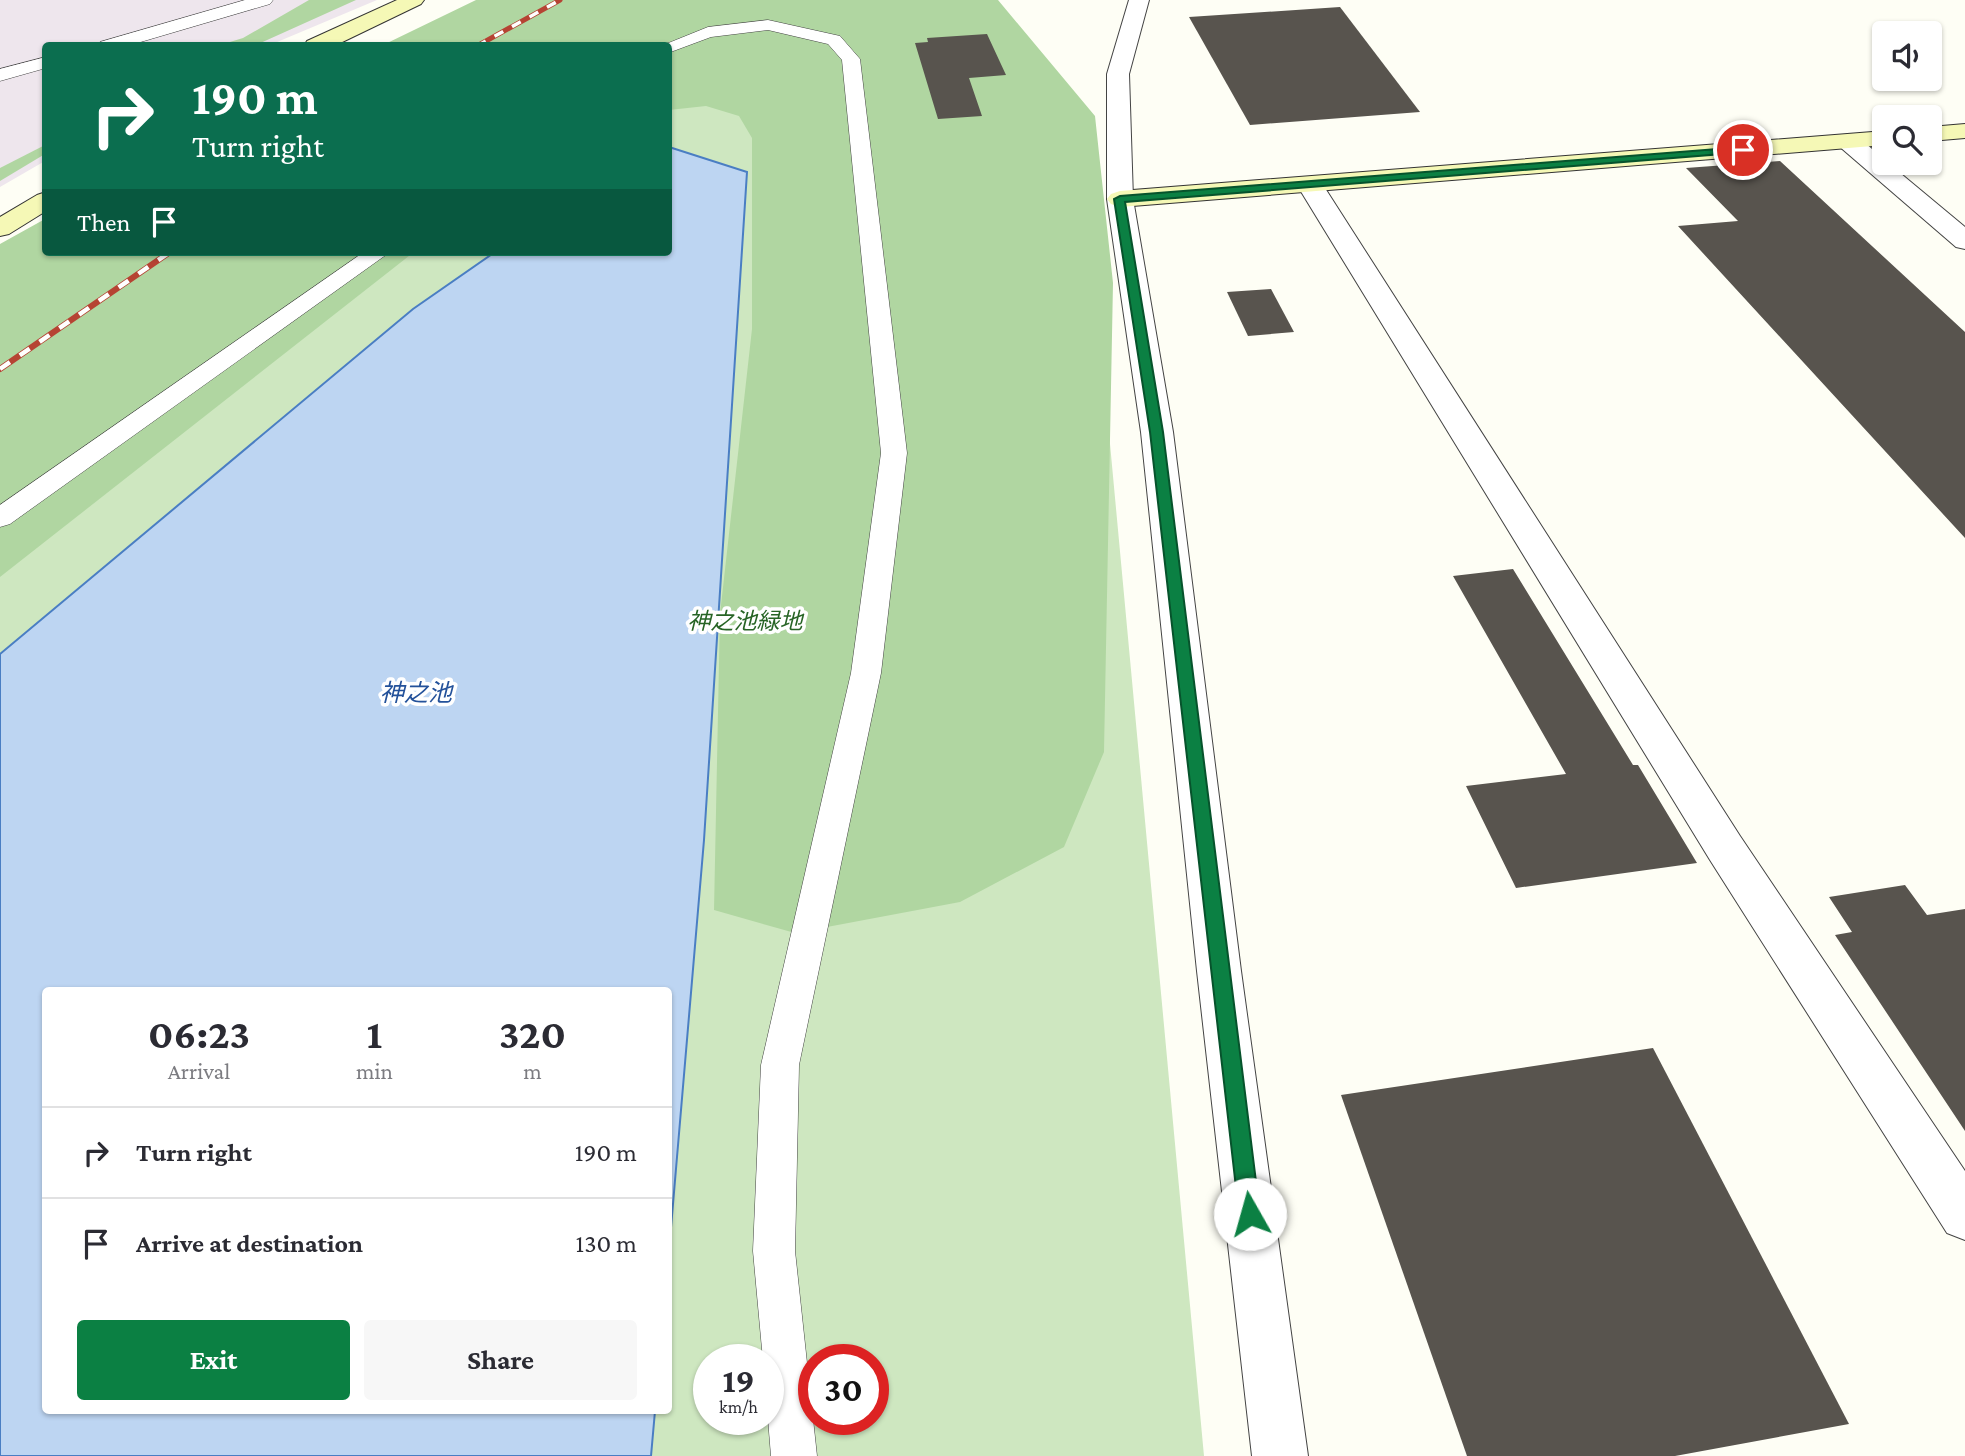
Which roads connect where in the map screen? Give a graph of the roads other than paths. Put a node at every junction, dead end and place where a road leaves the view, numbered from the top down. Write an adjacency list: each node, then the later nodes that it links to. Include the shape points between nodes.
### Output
1 (264, 0): 4 (lane)
2 (1139, 0): 16 (street, via 1118,74)
3 (422, 3): 5 (street); 6 (street)
4 (120, 42)
5 (325, 42)
6 (351, 42)
7 (672, 46): 24 (lane, via 708,32 768,25 834,40 851,59 894,453 866,673 780,1065 774,1251)
8 (42, 63): 9 (lane)
9 (0, 75)
10 (1965, 131): 11 (street)
11 (1942, 133)
12 (1872, 139): 13 (street)
13 (1849, 142): 15 (street); 20 (street)
14 (42, 184): 18 (street)
15 (1310, 185): 16 (street); 23 (street, via 1725,848)
16 (1120, 199): 25 (street, via 1157,432)
17 (42, 202): 19 (street)
18 (0, 209)
19 (0, 228)
20 (1965, 241)
21 (373, 256): 22 (lane)
22 (0, 518)
23 (1965, 1215)
24 (794, 1456)
25 (1280, 1456)

